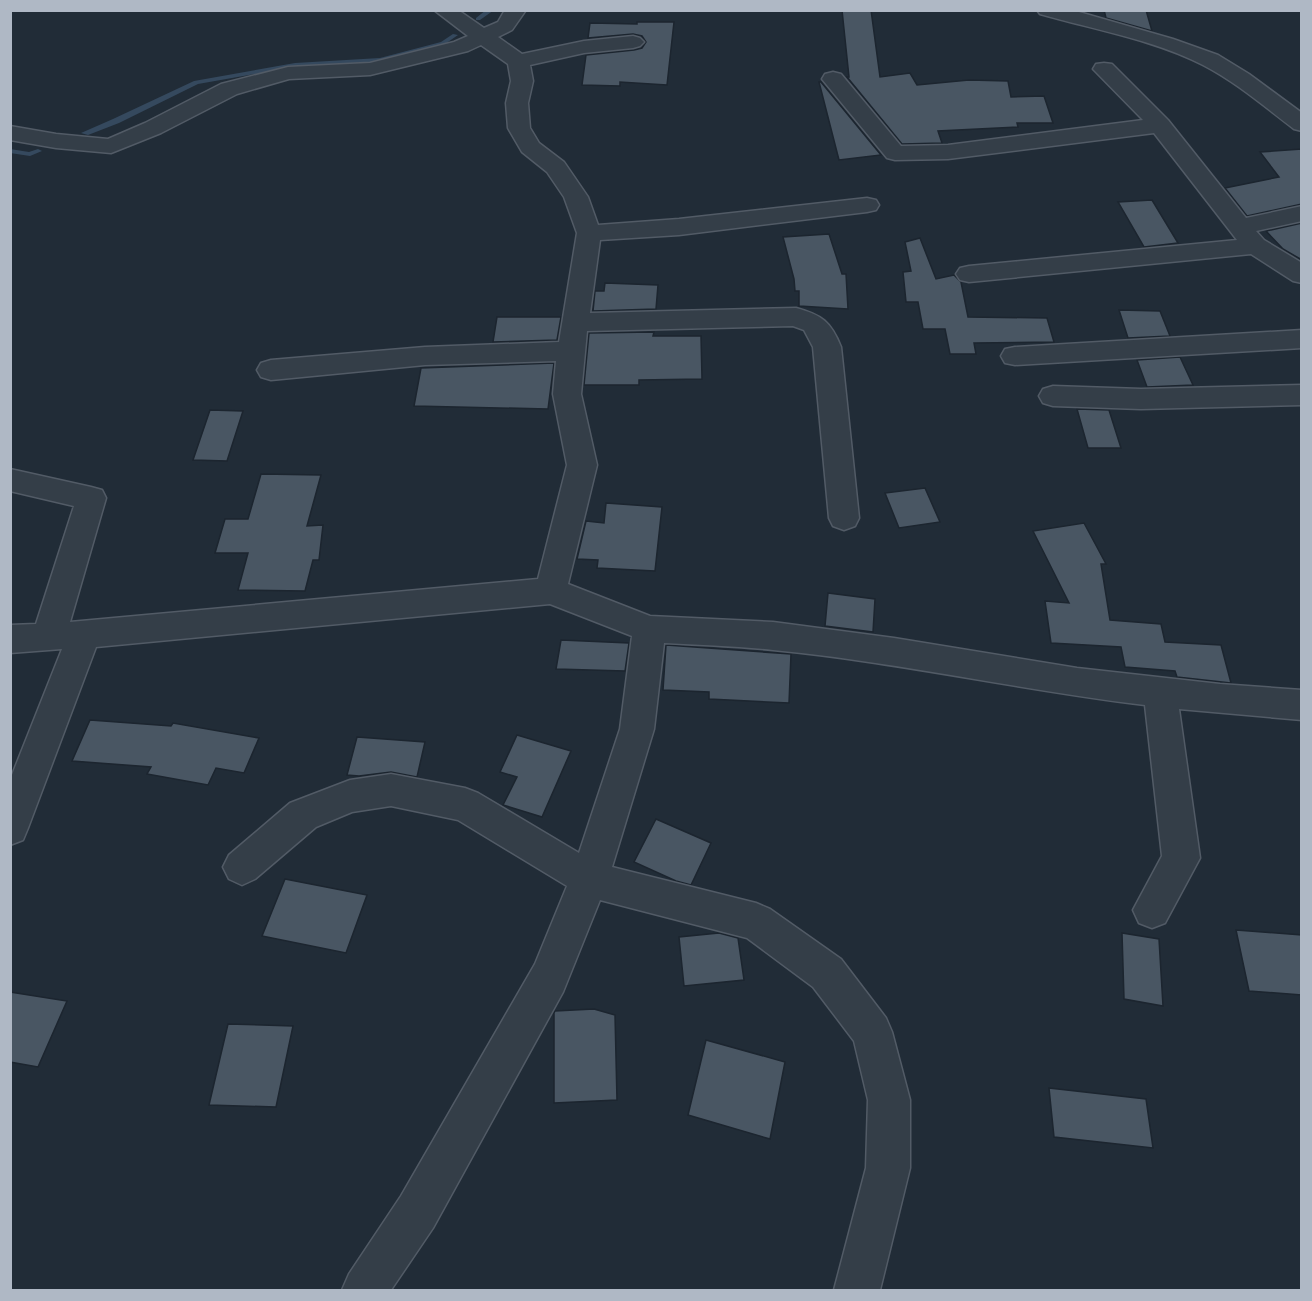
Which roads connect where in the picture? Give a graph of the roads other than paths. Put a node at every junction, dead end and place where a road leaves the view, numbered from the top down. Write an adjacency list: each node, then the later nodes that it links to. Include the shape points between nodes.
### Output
1 (444, 10): 4 (street)
2 (516, 10): 4 (street, via 505,26)
3 (1047, 10): 9 (street, via 1166,43 1210,60)
4 (480, 36): 6 (street); 11 (street, via 461,47 370,69 288,73 230,88 111,146)
5 (633, 42): 6 (street, via 584,47)
6 (518, 61): 14 (street, via 522,81 517,103 519,128 530,147 556,167 571,190)
7 (1104, 69): 10 (street)
8 (833, 79): 10 (street, via 895,153 948,152)
9 (1302, 124)
10 (1160, 125): 15 (street)
11 (10, 133)
12 (867, 205): 14 (street, via 679,227)
13 (1302, 213): 15 (street)
14 (589, 233): 18 (street)
15 (1248, 236): 16 (street); 17 (street)
16 (969, 274)
17 (1302, 275)
18 (574, 322): 20 (street); 26 (street, via 796,317 813,324 827,347)
19 (1302, 339): 21 (street)
20 (571, 351): 22 (street, via 425,356); 27 (street, via 567,394 582,465)
21 (1015, 356)
22 (272, 370)
23 (1302, 395): 24 (street, via 1141,399)
24 (1053, 396)
25 (10, 480): 30 (street, via 91,498)
26 (844, 518)
27 (551, 591): 28 (street); 29 (street)
28 (649, 629): 32 (street, via 773,636); 36 (street, via 637,729)
29 (84, 635): 30 (street); 34 (street)
30 (49, 636): 31 (street)
31 (10, 639)
32 (1160, 692): 33 (street); 37 (street, via 1180,858)
33 (1302, 705)
34 (10, 828)
35 (242, 867): 36 (street, via 303,815 350,796 391,790 465,806)
36 (589, 879): 38 (street, via 549,978 417,1212); 39 (street, via 756,922 827,973 872,1032 889,1100 888,1168)
37 (1152, 910)
38 (365, 1290)
39 (857, 1290)

